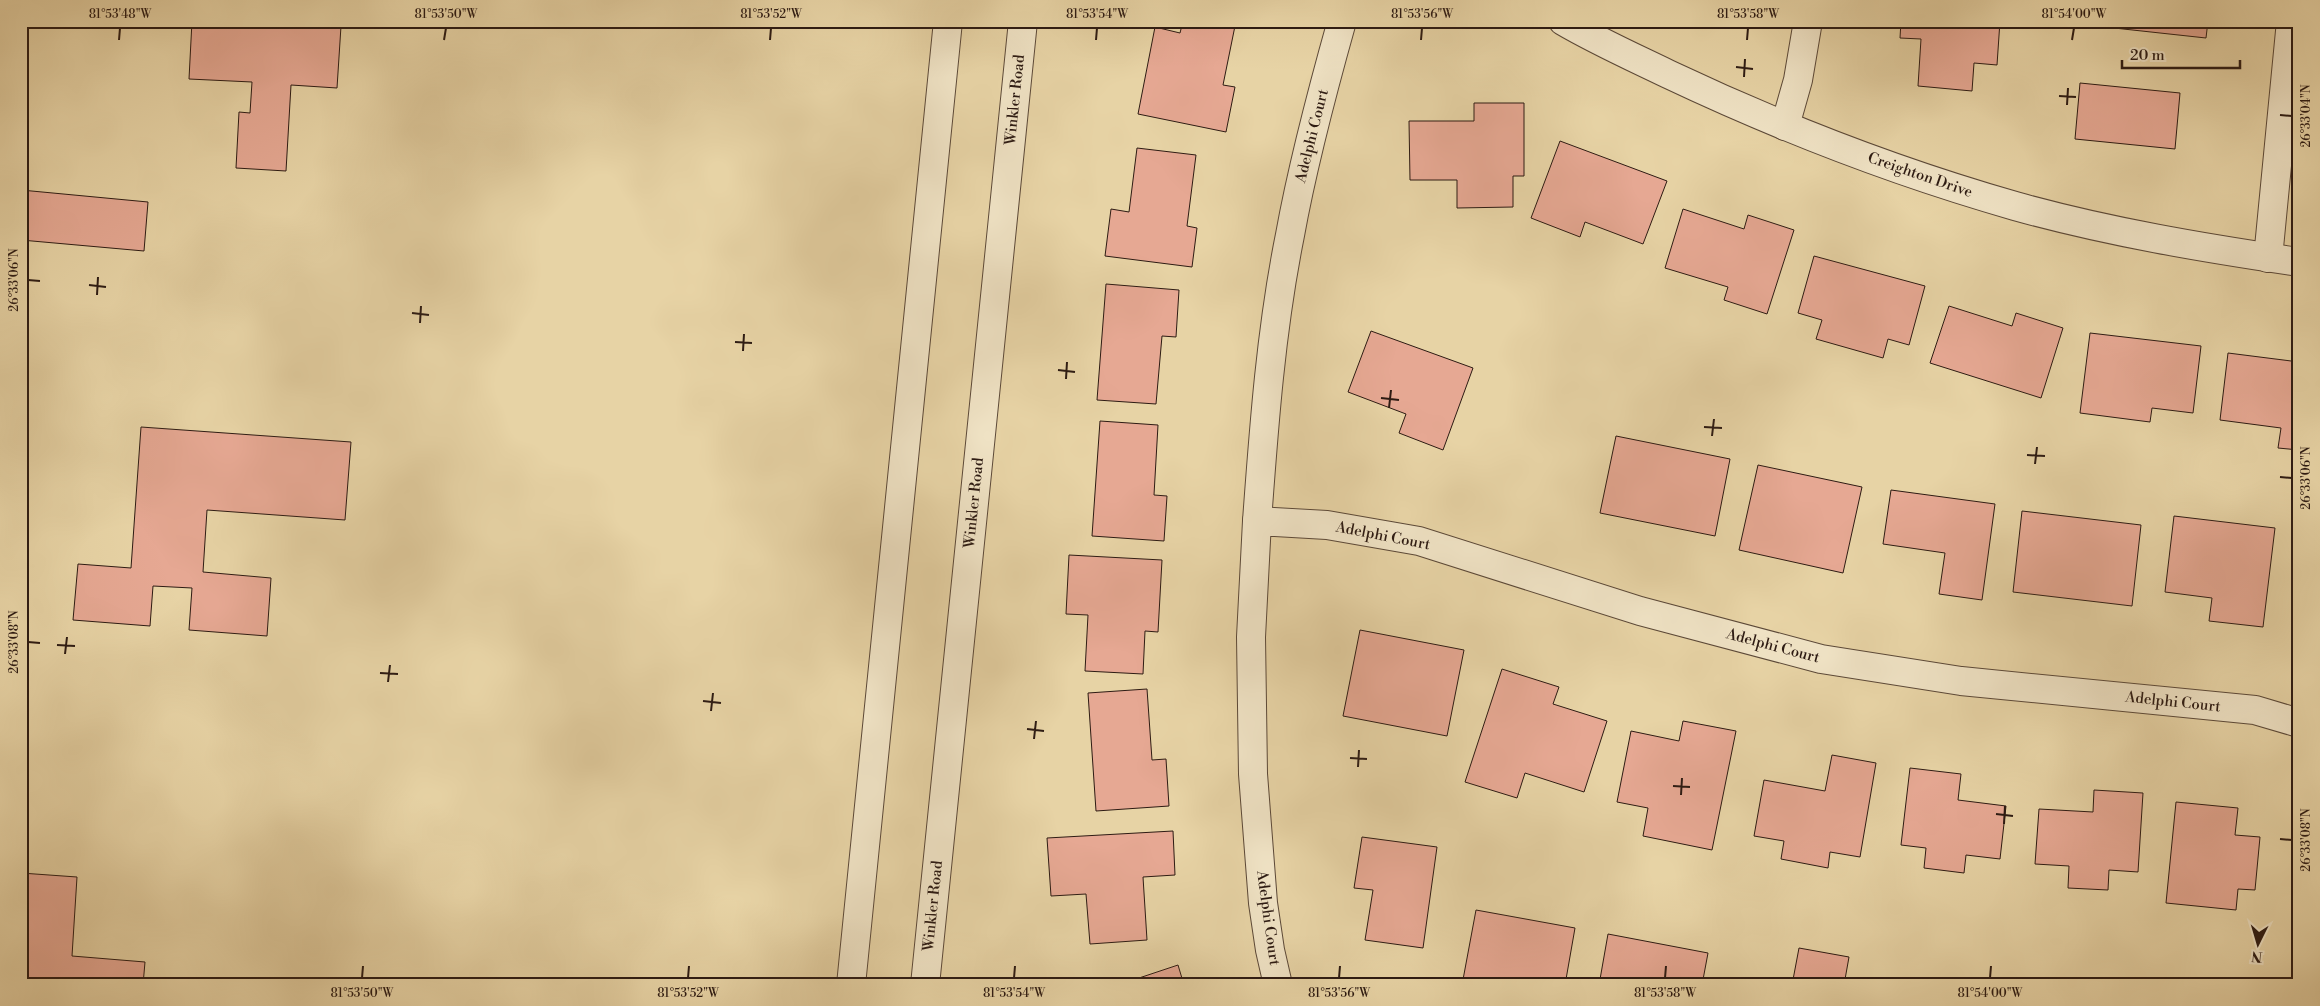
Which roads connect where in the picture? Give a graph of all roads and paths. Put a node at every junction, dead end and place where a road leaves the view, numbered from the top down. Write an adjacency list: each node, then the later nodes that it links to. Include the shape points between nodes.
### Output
1 (948, 21): 12 (street)
2 (1022, 21): 13 (street, Winkler Road)
3 (1342, 21): 10 (street, Adelphi Court, via 1310,137 1289,236 1268,378)
4 (1563, 21): 7 (street, Creighton Drive, via 1724,101)
5 (1808, 21): 7 (street, via 1798,80)
6 (2291, 21): 8 (street)
7 (1785, 126): 8 (street, Creighton Drive, via 1916,176 2016,206 2175,243)
8 (2268, 258): 9 (street, Creighton Drive)
9 (2299, 262)
10 (1257, 521): 11 (street, Adelphi Court, via 1327,525 1418,541 1640,611 1821,658 1961,681 2255,710); 14 (street, Adelphi Court, via 1251,637 1253,774 1263,903)
11 (2299, 723)
12 (851, 985)
13 (925, 985)
14 (1278, 985)

